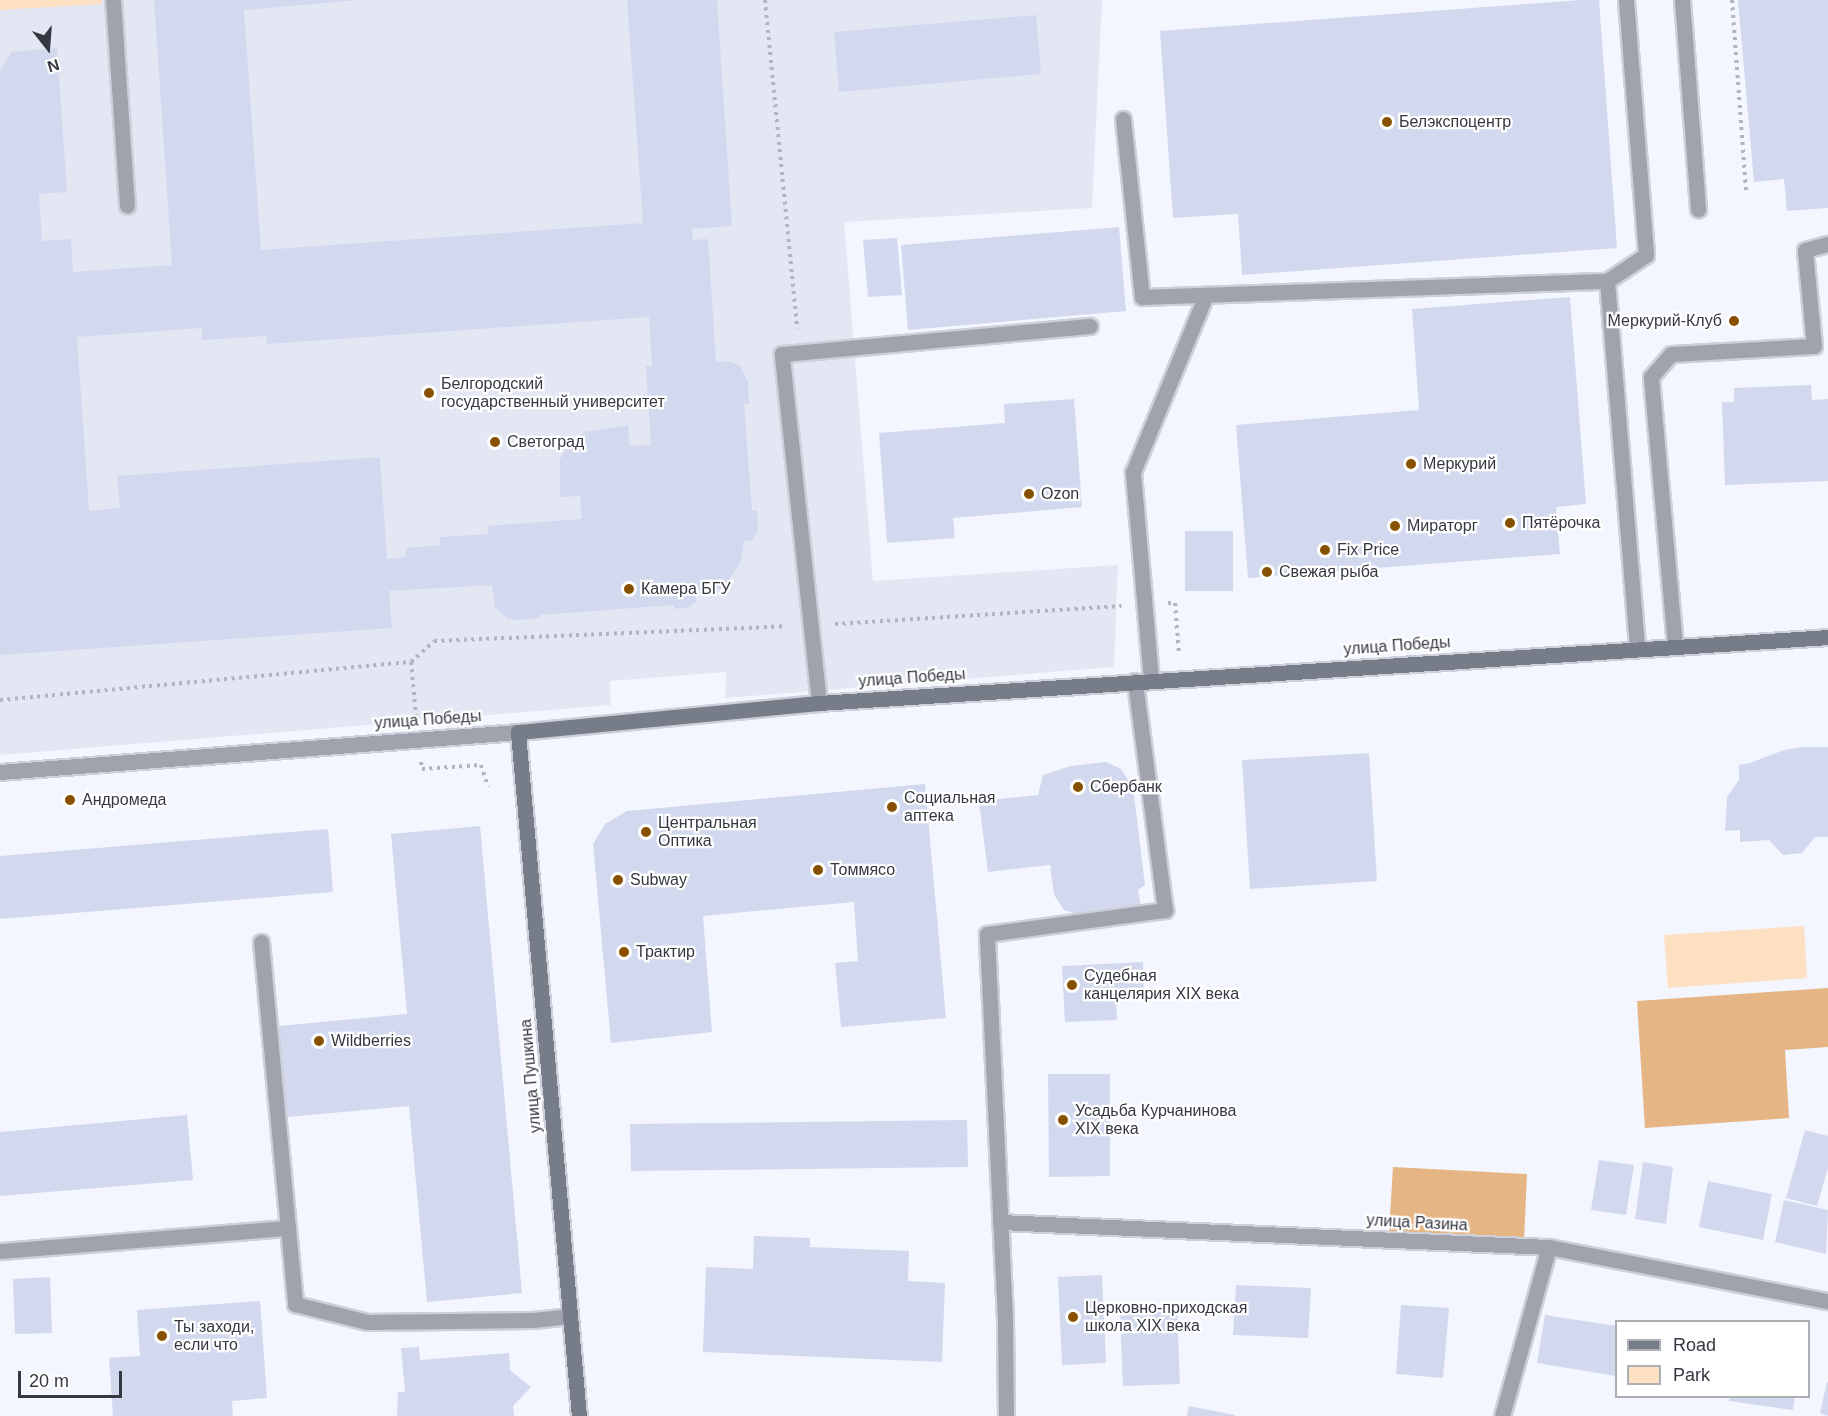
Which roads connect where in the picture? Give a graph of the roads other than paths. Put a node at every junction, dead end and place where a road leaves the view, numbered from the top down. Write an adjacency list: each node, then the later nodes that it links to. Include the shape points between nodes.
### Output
1 (113, 0): 5 (street)
2 (1626, 0): 8 (street, via 1646,255)
3 (1682, 0): 6 (street)
4 (1124, 119): 9 (street, via 1142,297)
5 (127, 206)
6 (1698, 209)
7 (1828, 244): 12 (street, via 1805,250 1814,346 1671,354 1651,377)
8 (1607, 280): 9 (street); 13 (street)
9 (1206, 295): 14 (street, via 1133,472)
10 (1090, 326): 15 (street, via 782,354)
11 (1828, 637): 12 (street, улица Победы)
12 (1675, 646): 13 (street, улица Победы)
13 (1637, 648): 14 (street, улица Победы)
14 (1143, 680): 15 (street, улица Победы); 19 (street, via 1166,910 987,934)
15 (819, 703): 16 (street, улица Победы)
16 (518, 732): 17 (street, улица Победы); 24 (street, улица Пушкина)
17 (0, 772)
18 (261, 942): 20 (street)
19 (1000, 1222): 21 (street, улица Разина); 26 (street)
20 (288, 1228): 22 (street); 24 (street, via 295,1304 367,1322)
21 (1549, 1248): 23 (street, улица Разина); 27 (street)
22 (0, 1251)
23 (1828, 1301)
24 (570, 1316): 25 (street, улица Пушкина)
25 (579, 1416)
26 (1006, 1416)
27 (1502, 1416)

